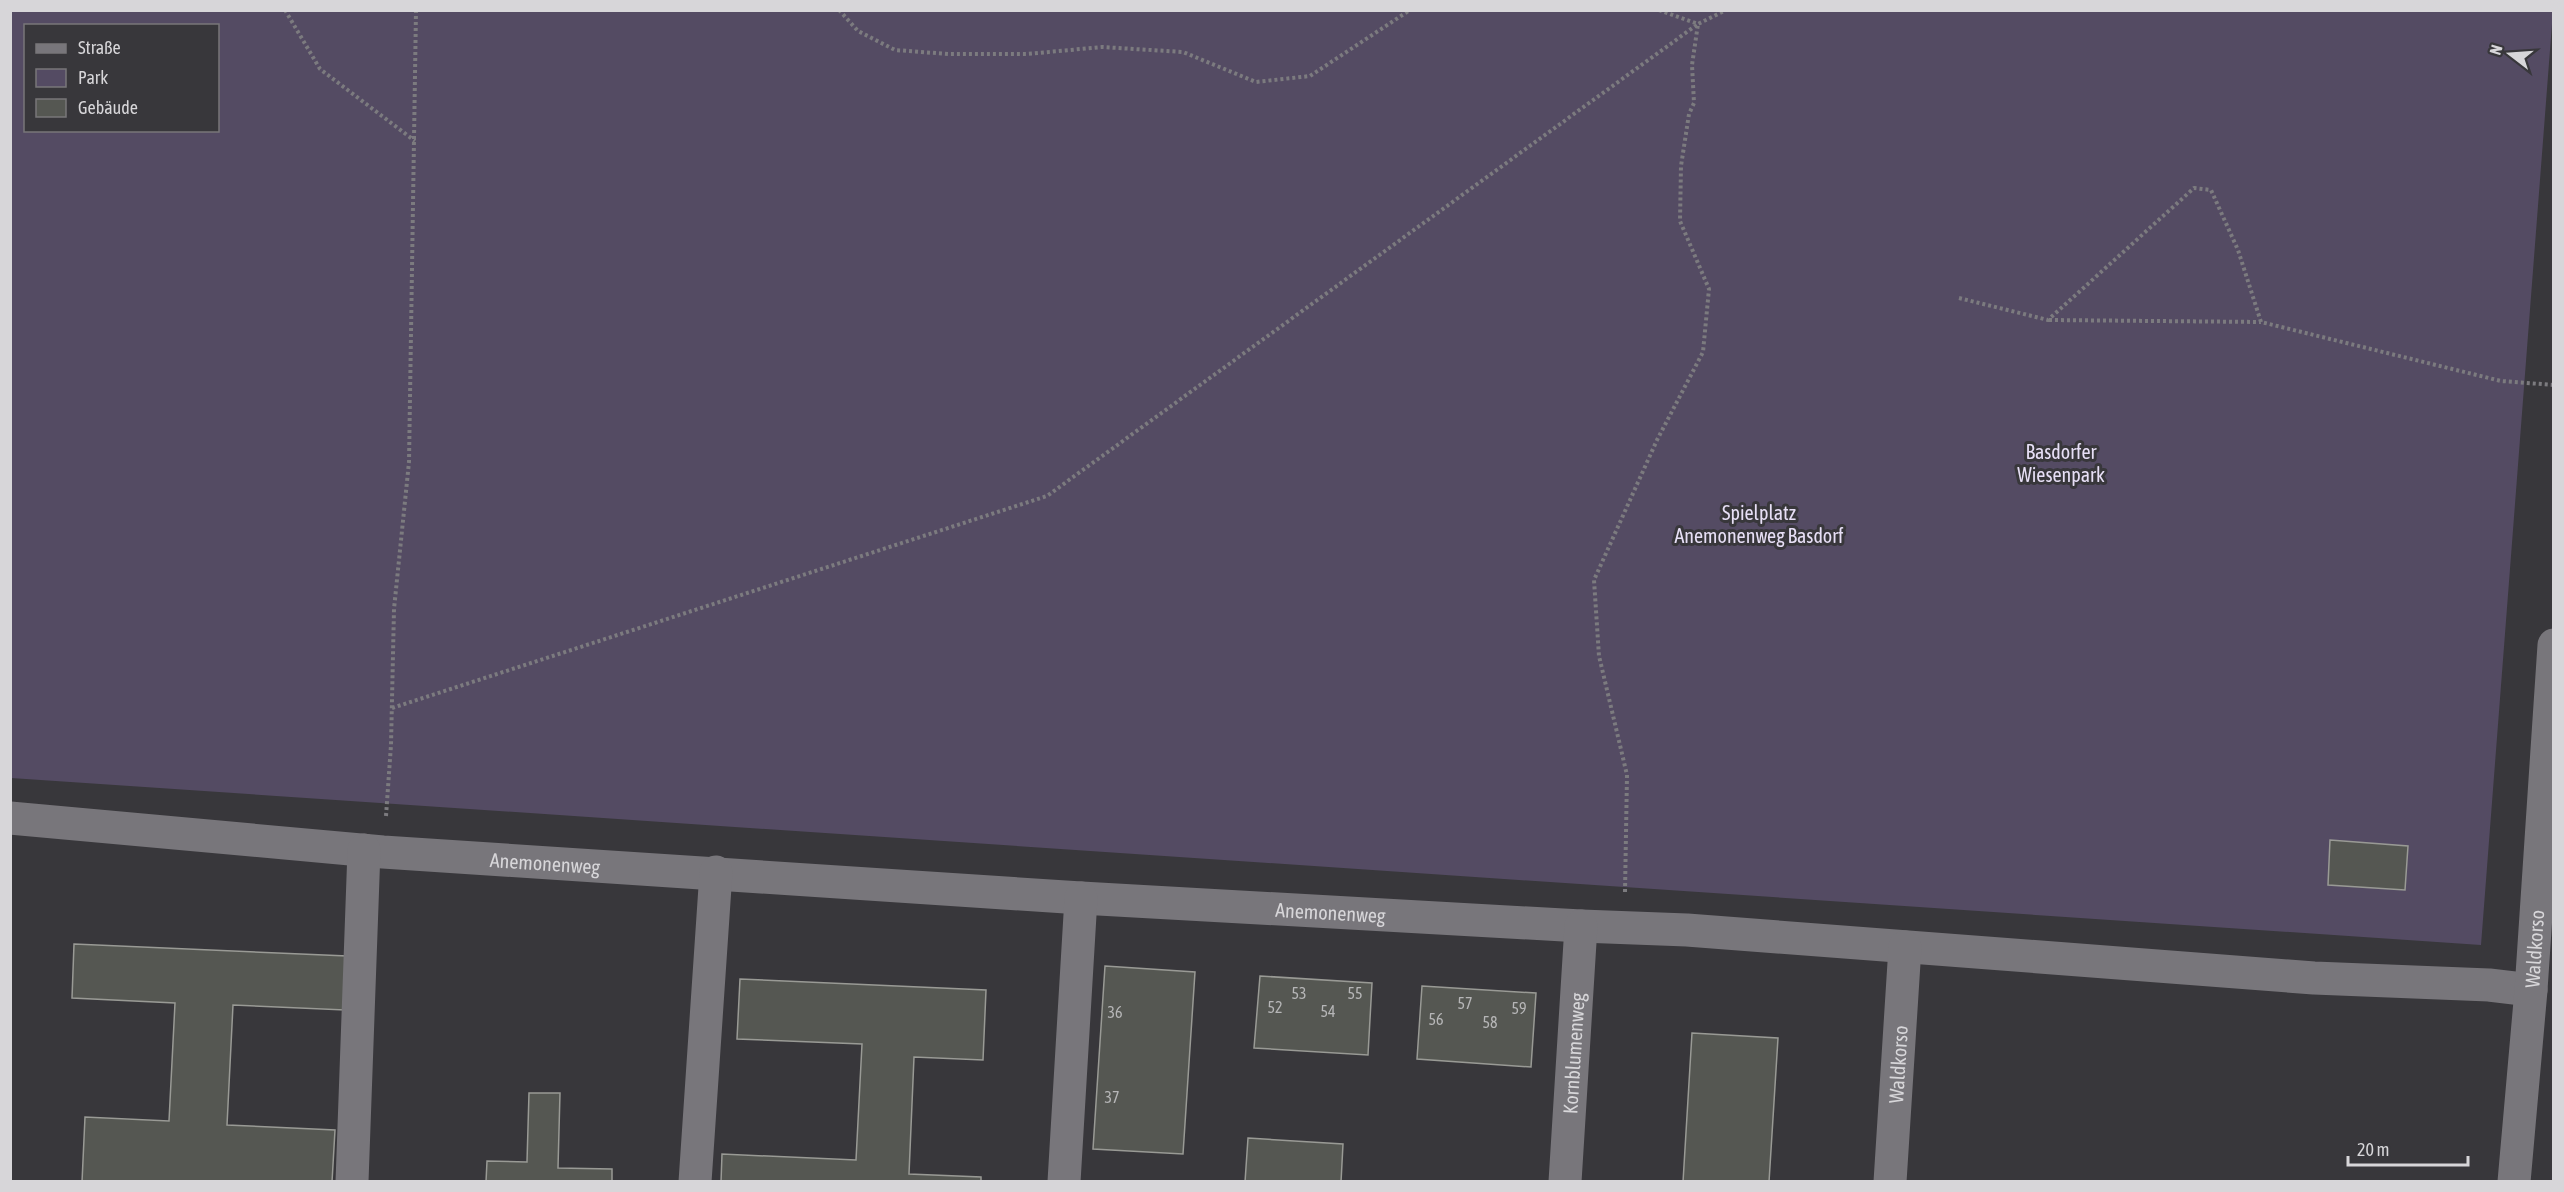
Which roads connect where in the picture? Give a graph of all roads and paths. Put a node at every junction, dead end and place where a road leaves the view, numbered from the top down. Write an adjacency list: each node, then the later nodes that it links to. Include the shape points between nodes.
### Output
1 (285, 10): 8 (path, via 320,69)
2 (416, 10): 8 (path)
3 (839, 10): 4 (path, via 858,31 895,50 1027,54 1102,47 1183,52 1256,82 1310,76)
4 (1410, 10)
5 (1659, 10): 7 (path)
6 (1726, 10): 7 (path)
7 (1698, 24): 14 (path, via 1047,496); 20 (path, via 1692,65 1694,103 1682,166 1680,221 1709,289 1703,352 1657,440 1594,580 1599,656 1627,775)
8 (416, 141): 14 (path, via 409,462 394,609)
9 (1959, 298): 10 (path)
10 (2048, 320): 11 (path); 11 (path, via 2194,188 2211,190 2238,250)
11 (2261, 322): 12 (path, via 2500,381)
12 (2553, 385)
13 (2553, 645): 22 (street, Waldkorso)
14 (392, 708): 16 (path, via 392,746)
15 (10, 818): 16 (street, Anemonenweg)
16 (374, 851): 17 (street, Anemonenweg); 23 (street)
17 (716, 872): 18 (street, Anemonenweg); 24 (street)
18 (1081, 898): 19 (street, Anemonenweg); 25 (street)
19 (1581, 926): 20 (street, Anemonenweg); 26 (street, Kornblumenweg)
20 (1624, 928): 21 (street, Anemonenweg)
21 (1905, 947): 22 (street, Anemonenweg); 27 (street, Waldkorso)
22 (2530, 990): 28 (street, Waldkorso)
23 (352, 1182)
24 (695, 1182)
25 (1064, 1182)
26 (1565, 1182)
27 (1890, 1182)
28 (2514, 1182)

